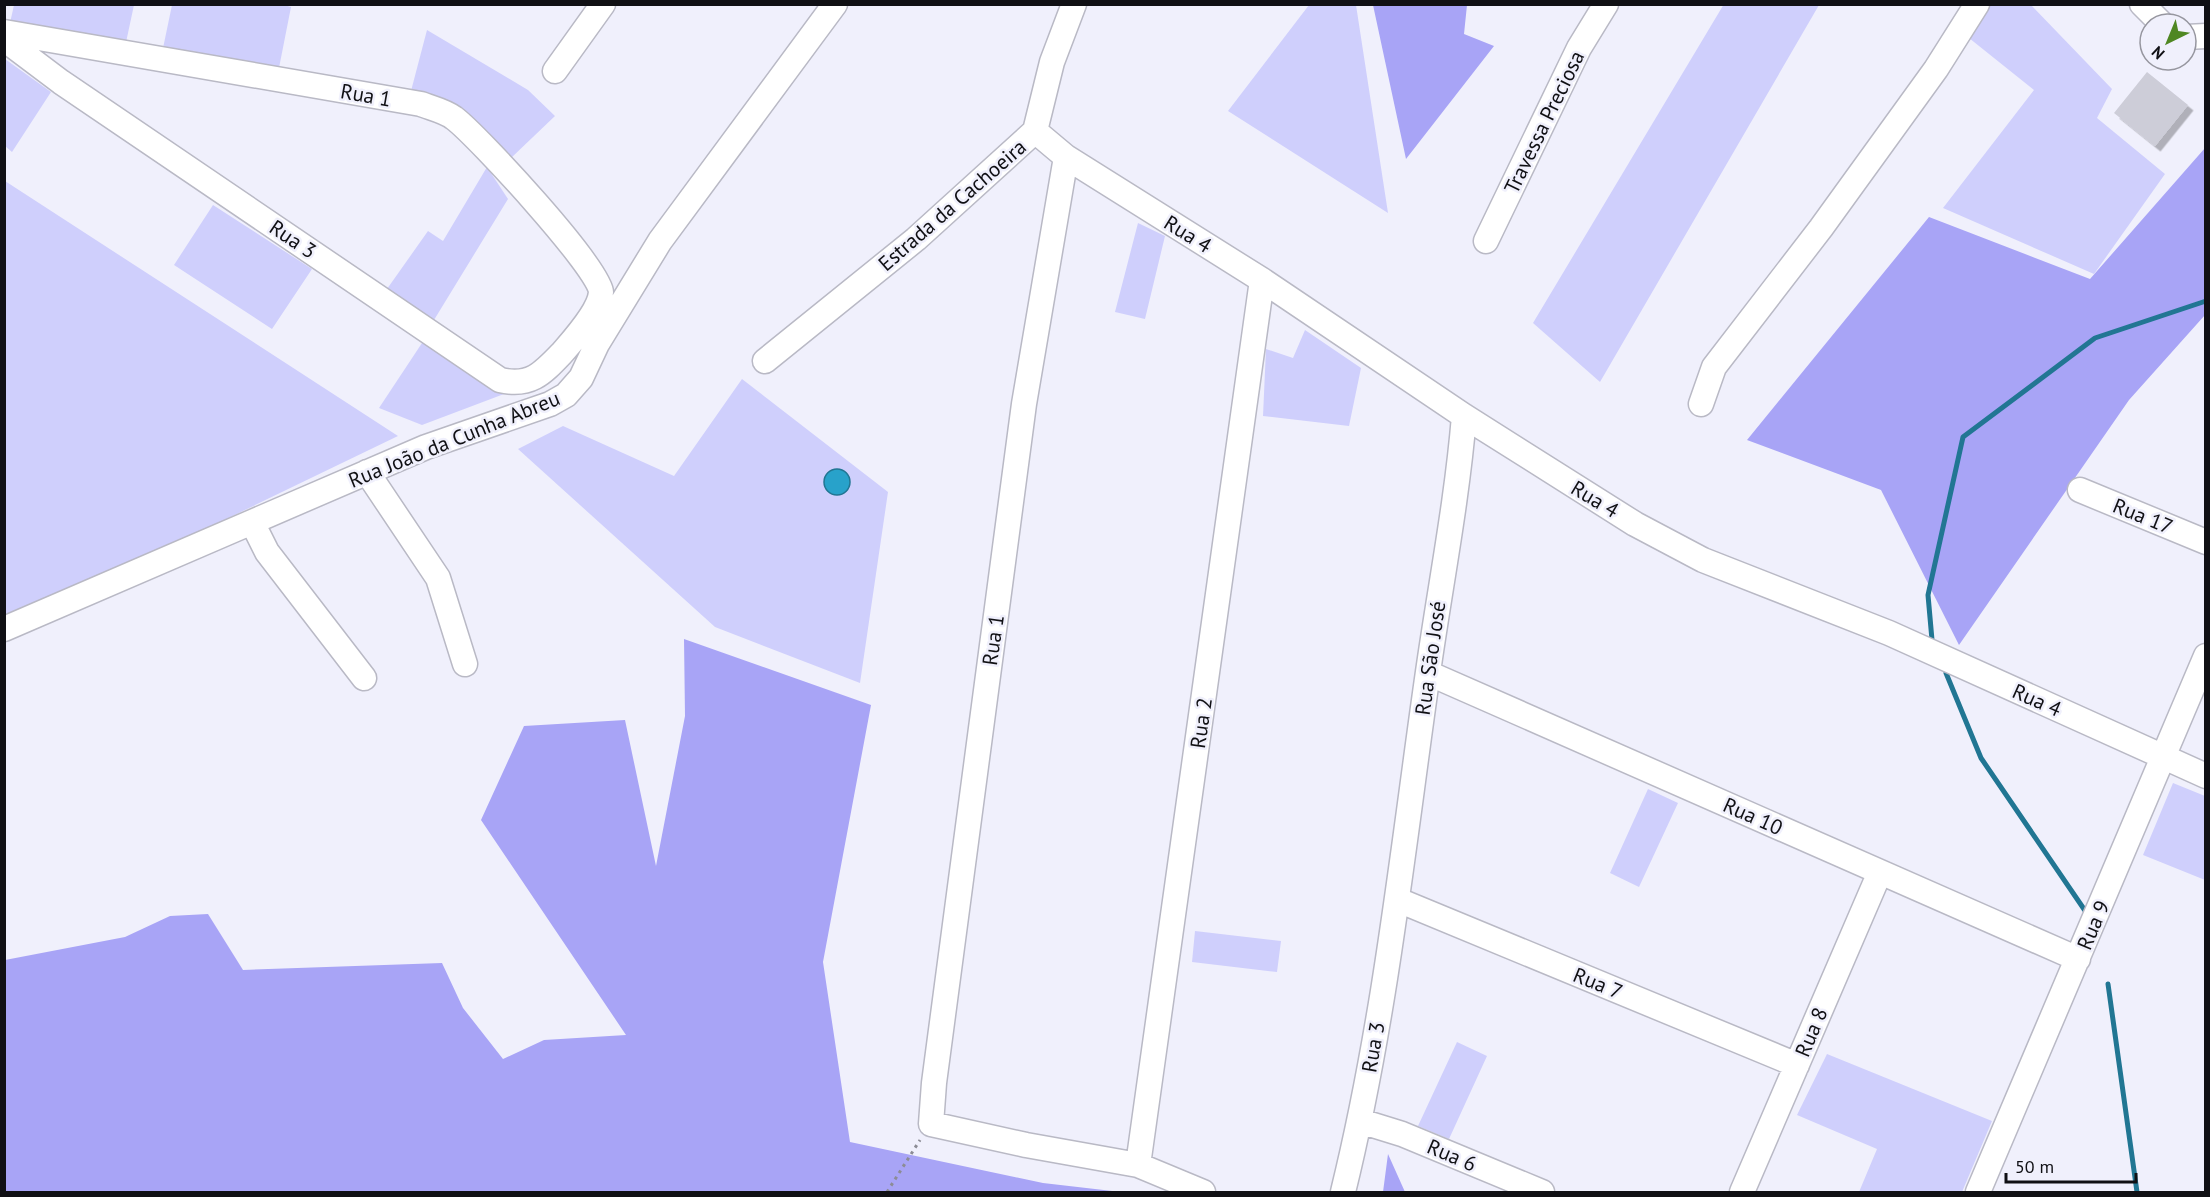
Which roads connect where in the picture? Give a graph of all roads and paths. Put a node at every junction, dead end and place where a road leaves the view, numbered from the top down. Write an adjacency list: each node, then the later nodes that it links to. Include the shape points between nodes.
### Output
1 (603, 4): 8 (street)
2 (836, 4): 13 (street, Rua João da Cunha Abreu)
3 (1074, 4): 9 (street, Estrada da Cachoeira, via 1052,62)
4 (1606, 4): 11 (street, Travessa Preciosa, via 1579,48)
5 (1977, 4): 15 (street, via 1936,69 1821,228 1714,367)
6 (4, 32): 13 (street, Rua 1, via 421,104 452,116 475,136 597,277 601,293)
7 (4, 39): 13 (street, Rua 3, via 61,82 500,380 515,384 529,381)
8 (555, 71)
9 (1035, 131): 10 (street, Rua 4); 14 (street, Estrada da Cachoeira, via 916,239)
10 (1066, 157): 12 (street, Rua 4); 33 (street, Rua 1, via 1024,404)
11 (1486, 241)
12 (1262, 280): 16 (street, Rua 4); 34 (street, Rua 2)
13 (589, 338): 17 (street, Rua João da Cunha Abreu, via 580,378 558,400)
14 (765, 361)
15 (1701, 404)
16 (1464, 416): 24 (street, Rua São José); 26 (street, Rua 4, via 1635,524 1703,560 1889,633)
17 (367, 472): 19 (street, Rua João da Cunha Abreu); 23 (street, via 438,578)
18 (2080, 490): 20 (street, Rua 17)
19 (252, 522): 21 (street, Rua João da Cunha Abreu); 25 (street, via 267,552)
20 (2205, 542)
21 (4, 629)
22 (2205, 656): 26 (street, Rua 9)
23 (465, 664)
24 (1428, 673): 28 (street, Rua 10); 29 (street, Rua São José)
25 (364, 678)
26 (2164, 758): 27 (street, Rua 4); 30 (street, Rua 9)
27 (2205, 776)
28 (1880, 872): 30 (street, Rua 10); 31 (street, Rua 8)
29 (1398, 900): 31 (street, Rua 7); 32 (street, Rua 3)
30 (2078, 959): 40 (street, Rua 9)
31 (1797, 1065): 39 (street, Rua 8)
32 (1360, 1120): 37 (street, Rua 3); 38 (street, Rua 6)
33 (931, 1124): 34 (street); 35 (path)
34 (1138, 1166): 36 (street)
35 (887, 1192)
36 (1203, 1192)
37 (1343, 1192)
38 (1542, 1192)
39 (1742, 1192)
40 (1978, 1192)

